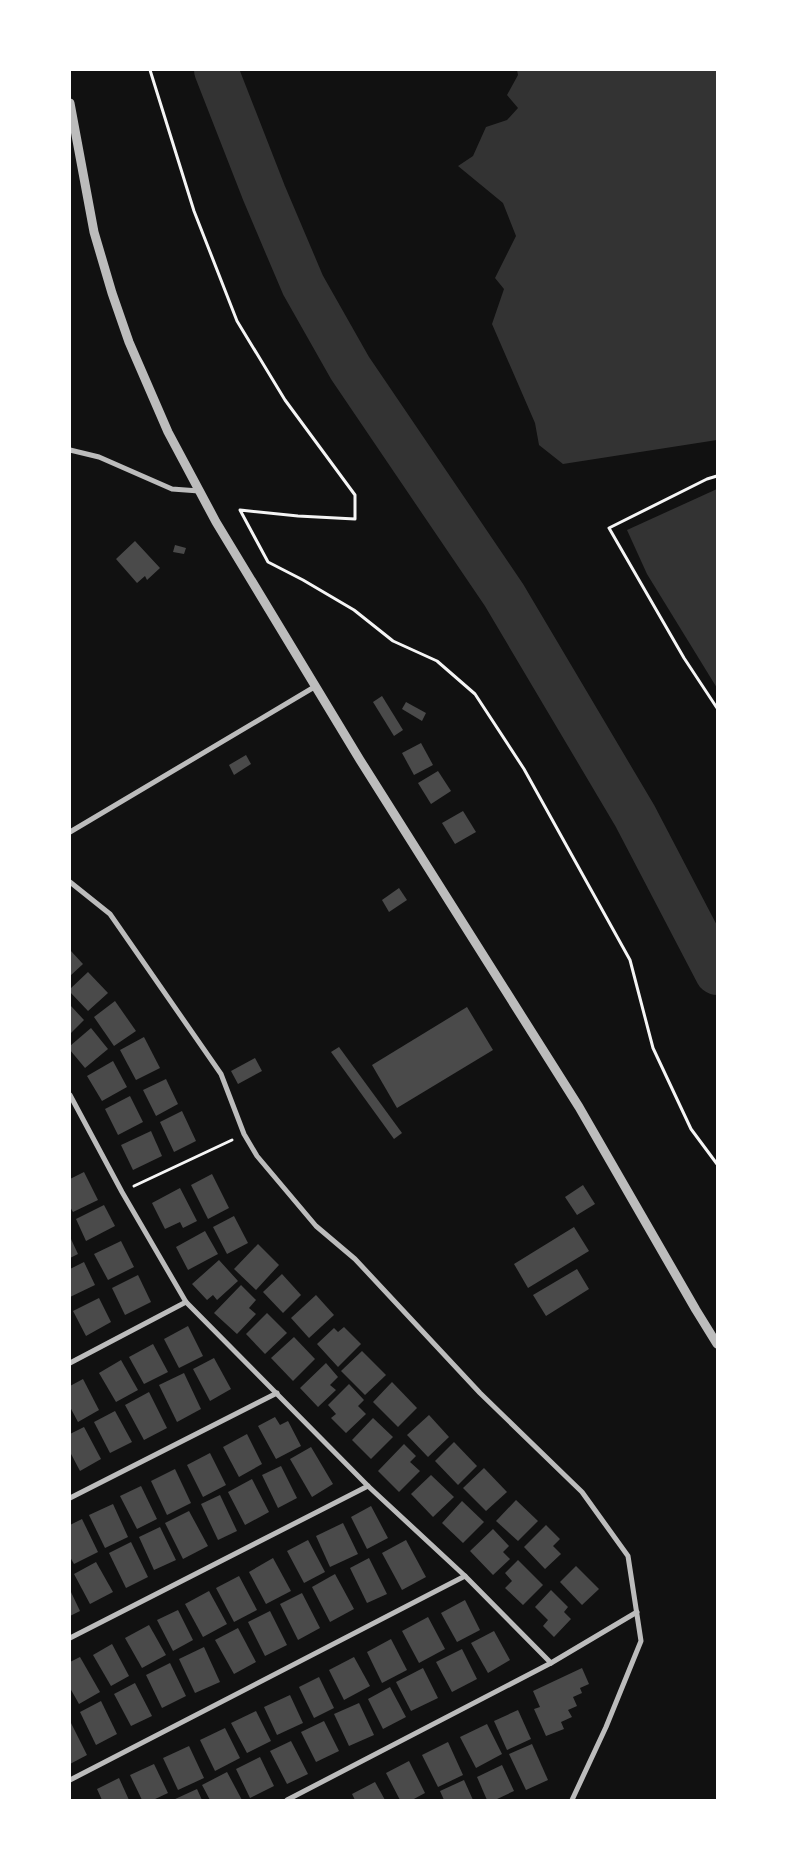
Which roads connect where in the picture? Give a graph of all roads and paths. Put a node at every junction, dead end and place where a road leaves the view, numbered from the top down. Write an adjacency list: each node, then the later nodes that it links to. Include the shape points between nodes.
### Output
1 (150, 70): 12 (path, via 194,211 237,322 286,400 355,495 355,519 240,510 268,562 354,610 393,641 437,661 475,694 524,769 630,960 653,1048 690,1129)
2 (70, 103): 5 (street, via 94,232 112,293 129,342 168,432)
3 (70, 450): 5 (street, via 99,457 172,489)
4 (717, 476): 7 (path, via 609,528 684,658)
5 (199, 491): 6 (street)
6 (316, 686): 8 (street); 15 (street, via 579,1107)
7 (717, 708)
8 (70, 832)
9 (70, 882): 11 (street, via 110,914 193,1034 220,1074)
10 (70, 1095): 13 (street)
11 (244, 1134): 13 (path); 21 (street, via 257,1156 316,1226 355,1259 480,1393 582,1492 628,1556)
12 (717, 1164)
13 (122, 1192): 14 (street)
14 (186, 1302): 16 (street); 17 (street)
15 (717, 1344)
16 (71, 1360)
17 (277, 1393): 18 (street); 19 (street)
18 (368, 1486): 20 (street); 22 (street)
19 (70, 1498)
20 (465, 1576): 23 (street); 24 (street)
21 (637, 1612): 23 (street); 26 (street, via 641,1641)
22 (70, 1638)
23 (551, 1663): 25 (street)
24 (70, 1780)
25 (287, 1800)
26 (572, 1800)

